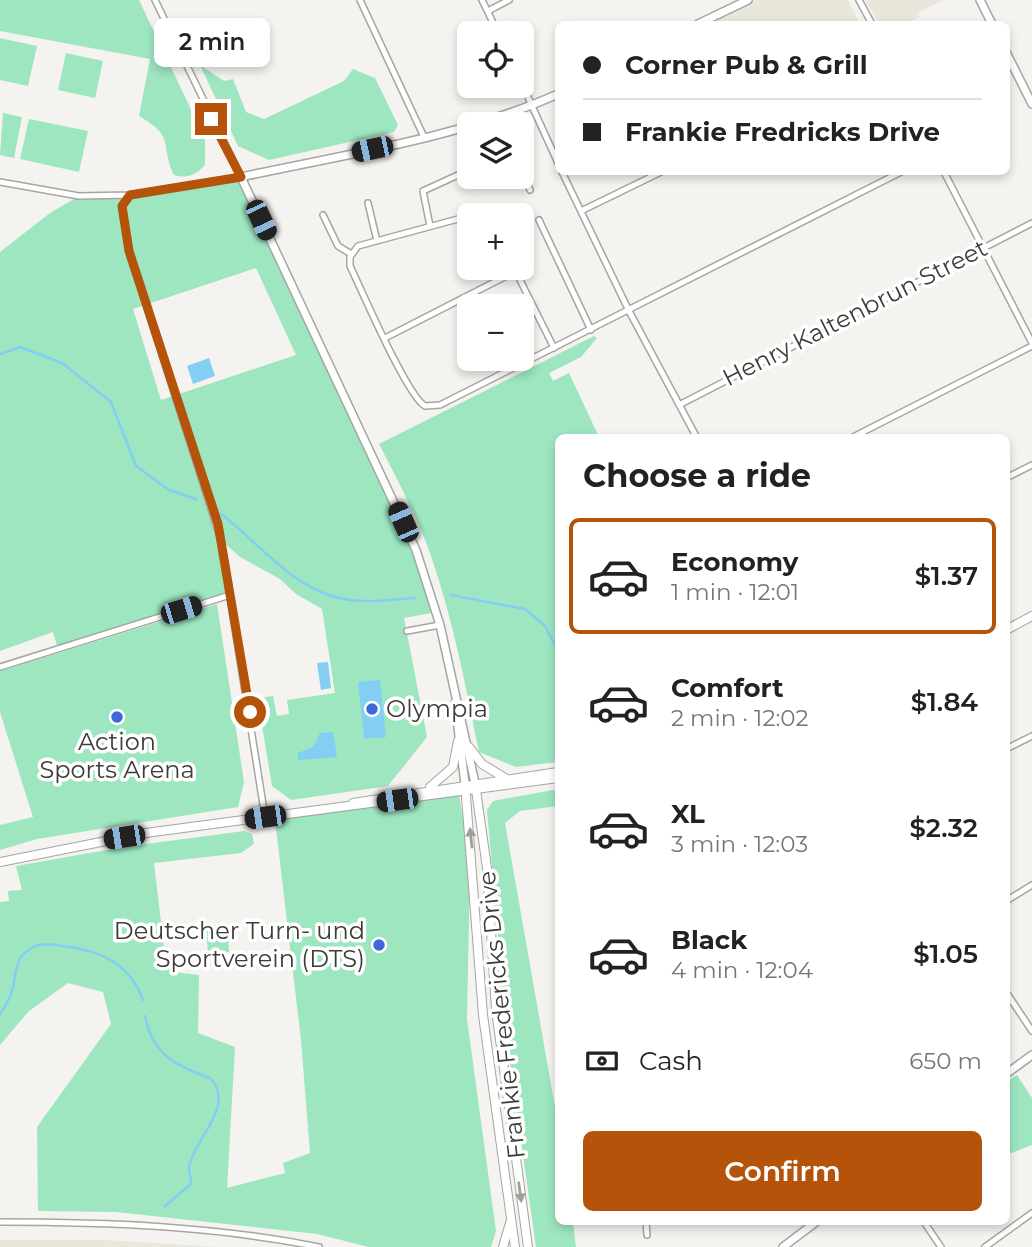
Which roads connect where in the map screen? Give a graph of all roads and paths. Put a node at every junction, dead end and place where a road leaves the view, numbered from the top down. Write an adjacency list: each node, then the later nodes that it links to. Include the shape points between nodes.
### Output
1 (155, 0): 25 (street)
2 (360, 0): 18 (street)
3 (482, 0): 8 (street)
4 (509, 0): 8 (street)
5 (748, 0): 10 (street)
6 (859, 0): 11 (street)
7 (980, 0): 12 (street)
8 (488, 12): 9 (street)
9 (492, 21)
10 (704, 21)
11 (870, 21)
12 (990, 21)
13 (1010, 60): 16 (street)
14 (555, 95): 17 (street)
15 (528, 98): 17 (street)
16 (1032, 104)
17 (531, 106): 18 (street); 19 (street)
18 (424, 137): 25 (street)
19 (555, 157)
20 (457, 175): 34 (street, via 423,191)
21 (563, 175): 29 (street)
22 (655, 175): 29 (street)
23 (895, 175): 40 (street)
24 (946, 175): 36 (street)
25 (241, 177): 27 (street); 52 (street, via 402,518)
26 (0, 182): 27 (street, via 79,196)
27 (130, 195): 50 (street, via 122,206 129,251 218,524)
28 (368, 203): 35 (street)
29 (581, 211): 40 (street)
30 (323, 215): 37 (street, via 338,246)
31 (457, 219): 34 (street)
32 (539, 220): 41 (street)
33 (1032, 223): 36 (street, Henry Kaltenbrun Street)
34 (430, 226): 35 (street)
35 (377, 241): 37 (street, via 358,246)
36 (982, 247): 43 (street); 45 (street, Henry Kaltenbrun Street)
37 (351, 254): 42 (street, via 351,266)
38 (496, 280): 42 (street)
39 (520, 280): 44 (street)
40 (629, 311): 41 (street); 45 (street)
41 (591, 330): 44 (street)
42 (385, 338): 44 (street, via 419,403 432,407)
43 (1032, 344): 47 (street)
44 (554, 348)
45 (679, 405): 46 (street)
46 (695, 434)
47 (859, 434)
48 (1032, 465): 49 (street)
49 (1010, 476)
50 (230, 595): 55 (street); 68 (street)
51 (1032, 616): 53 (main road)
52 (440, 625): 54 (street); 56 (street)
53 (1010, 628)
54 (407, 631)
55 (0, 667)
56 (455, 699): 58 (street); 59 (street)
57 (1032, 736): 60 (street)
58 (458, 741): 65 (street); 66 (main road, via 448,774)
59 (469, 747): 62 (main road, via 482,764); 64 (street)
60 (1010, 747)
61 (555, 772): 62 (main road)
62 (505, 778): 64 (main road)
63 (555, 778): 64 (main road)
64 (475, 786): 65 (main road); 86 (main road, Frankie Fredericks Drive, one-way to 86, via 487,868 496,1010)
65 (465, 787): 66 (main road); 67 (main road); 77 (main road, Frankie Fredericks Drive, one-way to 65, via 483,1016)
66 (425, 790): 67 (main road, via 364,798)
67 (347, 805): 68 (main road)
68 (265, 817): 69 (main road, via 80,844)
69 (0, 862)
70 (1032, 885): 71 (street)
71 (1010, 899)
72 (1010, 998): 73 (street)
73 (1032, 1031)
74 (1032, 1055): 75 (street)
75 (1010, 1071)
76 (1032, 1213): 89 (street)
77 (511, 1221): 84 (main road); 85 (main road, Frankie Fredericks Drive)
78 (0, 1222): 83 (street, via 150,1225)
79 (646, 1225): 82 (street)
80 (812, 1225): 87 (street)
81 (926, 1225): 88 (street)
82 (647, 1235)
83 (319, 1247)
84 (503, 1247)
85 (515, 1247)
86 (528, 1247)
87 (783, 1247)
88 (941, 1247)
89 (985, 1247)

